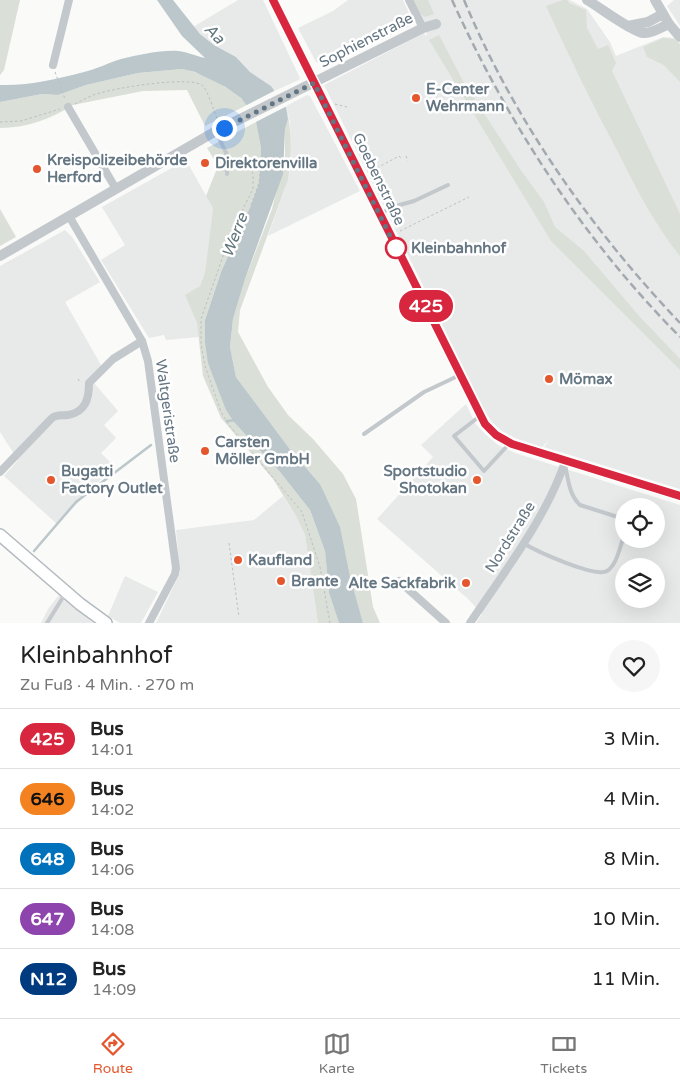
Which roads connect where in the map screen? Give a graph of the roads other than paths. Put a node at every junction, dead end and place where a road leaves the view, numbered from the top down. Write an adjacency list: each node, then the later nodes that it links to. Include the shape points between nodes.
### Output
1 (69, 0): 12 (street)
2 (273, 0): 13 (street, Goebenstraße)
3 (409, 0): 10 (street)
4 (587, 0): 9 (street)
5 (655, 0): 6 (street)
6 (663, 14): 8 (street); 9 (street, via 648,22)
7 (436, 24): 10 (street, Sophienstraße)
8 (669, 24): 9 (street, via 644,33); 11 (street)
9 (628, 26)
10 (423, 28): 13 (street, Sophienstraße)
11 (680, 37)
12 (54, 68)
13 (314, 83): 15 (street, Sophienstraße); 19 (street, Goebenstraße)
14 (67, 105): 18 (street)
15 (220, 129): 16 (lane); 18 (street, Sophienstraße)
16 (228, 174)
17 (448, 184): 19 (lane)
18 (116, 189): 20 (street, Sophienstraße)
19 (379, 214): 23 (street, Goebenstraße)
20 (69, 216): 21 (street, Sophienstraße); 22 (street, Waltgeristraße)
21 (0, 256)
22 (142, 340): 28 (street, via 113,358 89,383 89,397 80,410 52,418); 38 (street, Waltgeristraße, via 148,362 176,568)
23 (460, 375): 24 (street, Goebenstraße); 25 (lane, via 424,392)
24 (480, 416): 26 (street, Goebenstraße, via 490,429); 26 (lane, via 454,436 484,471)
25 (364, 434)
26 (510, 443): 27 (street, Goebenstraße)
27 (565, 462): 29 (street, Goebenstraße); 30 (lane, via 575,501); 32 (street, Nordstraße, via 553,493)
28 (0, 472)
29 (680, 496)
30 (615, 516)
31 (0, 535): 35 (main road)
32 (523, 544): 33 (lane, via 559,561 600,572 614,563); 40 (street, Nordstraße)
33 (620, 548)
34 (399, 581): 39 (street)
35 (66, 592): 36 (lane); 37 (main road)
36 (47, 623)
37 (106, 623)
38 (149, 623)
39 (446, 623)
40 (470, 623)

